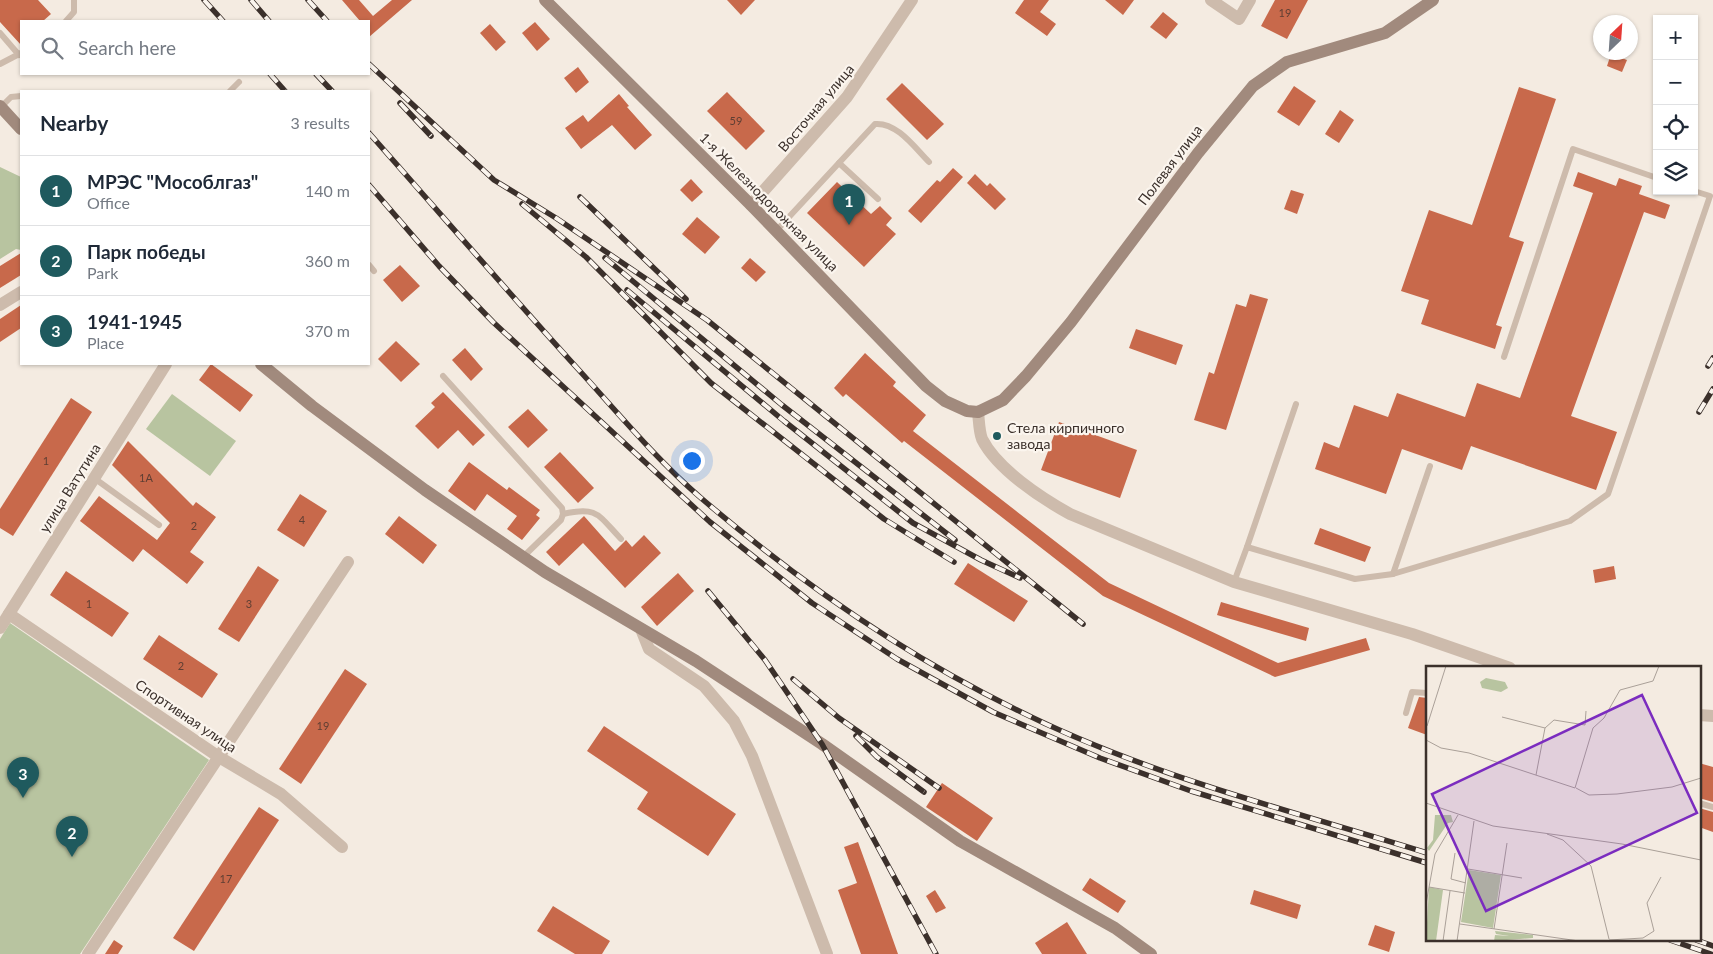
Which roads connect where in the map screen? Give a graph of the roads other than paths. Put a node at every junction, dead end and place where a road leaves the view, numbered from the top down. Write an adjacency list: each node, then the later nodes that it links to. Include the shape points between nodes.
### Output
1 (74, 0): 7 (lane, via 74,12)
2 (545, 0): 21 (main road, 1-я Железнодорожная улица)
3 (912, 0): 21 (street, Восточная улица, via 847,97)
4 (1211, 0): 5 (street, via 1239,19)
5 (1250, 0)
6 (1433, 0): 32 (main road, Полевая улица, via 1386,33 1287,62 1253,86 1026,376 1003,400)
7 (67, 20)
8 (0, 33): 9 (lane)
9 (20, 54): 10 (lane)
10 (0, 64)
11 (239, 82): 12 (lane)
12 (231, 90)
13 (20, 96): 14 (lane, via 12,97)
14 (0, 107): 15 (main road)
15 (20, 128)
16 (929, 162): 17 (lane, via 896,130 875,124)
17 (839, 163): 20 (lane); 22 (lane)
18 (1653, 177): 27 (lane, via 1573,149)
19 (1698, 192): 41 (lane, via 1710,196 1608,494 1570,521)
20 (878, 199)
21 (752, 205): 22 (main road, 1-я Железнодорожная улица)
22 (776, 231): 32 (main road, 1-я Железнодорожная улица, via 926,386 953,406)
23 (370, 266): 24 (lane)
24 (374, 271)
25 (20, 293): 26 (street)
26 (0, 305)
27 (1504, 357)
28 (165, 365): 34 (street, улица Ватутина)
29 (262, 365): 39 (main road, via 312,406)
30 (443, 376): 35 (lane, via 556,500)
31 (1296, 404): 38 (lane)
32 (978, 412): 42 (street, via 981,437 991,452 1046,501 1141,545)
33 (1430, 466): 41 (lane)
34 (94, 478): 36 (lane); 43 (street, улица Ватутина)
35 (563, 514): 37 (lane, via 580,510 596,513); 39 (lane)
36 (159, 525)
37 (620, 538)
38 (1247, 547): 41 (lane, via 1355,579); 42 (lane)
39 (523, 557): 45 (main road)
40 (348, 562): 52 (street)
41 (1394, 574)
42 (1234, 582): 46 (street, via 1412,634)
43 (9, 614): 44 (street, улица Ватутина); 52 (street, Спортивная улица)
44 (0, 628)
45 (641, 629): 57 (street, via 649,649 704,686 734,720 752,756); 58 (main road, via 806,733 960,840 1115,928)
46 (1485, 664): 47 (street)
47 (1498, 666)
48 (1426, 693): 49 (lane, via 1412,692)
49 (1406, 713)
50 (1700, 715): 51 (street)
51 (1713, 716)
52 (218, 758): 55 (street, Спортивная улица, via 281,794); 56 (street)
53 (1700, 803): 54 (lane)
54 (1713, 807)
55 (342, 847)
56 (88, 954)
57 (827, 954)
58 (1151, 954)

